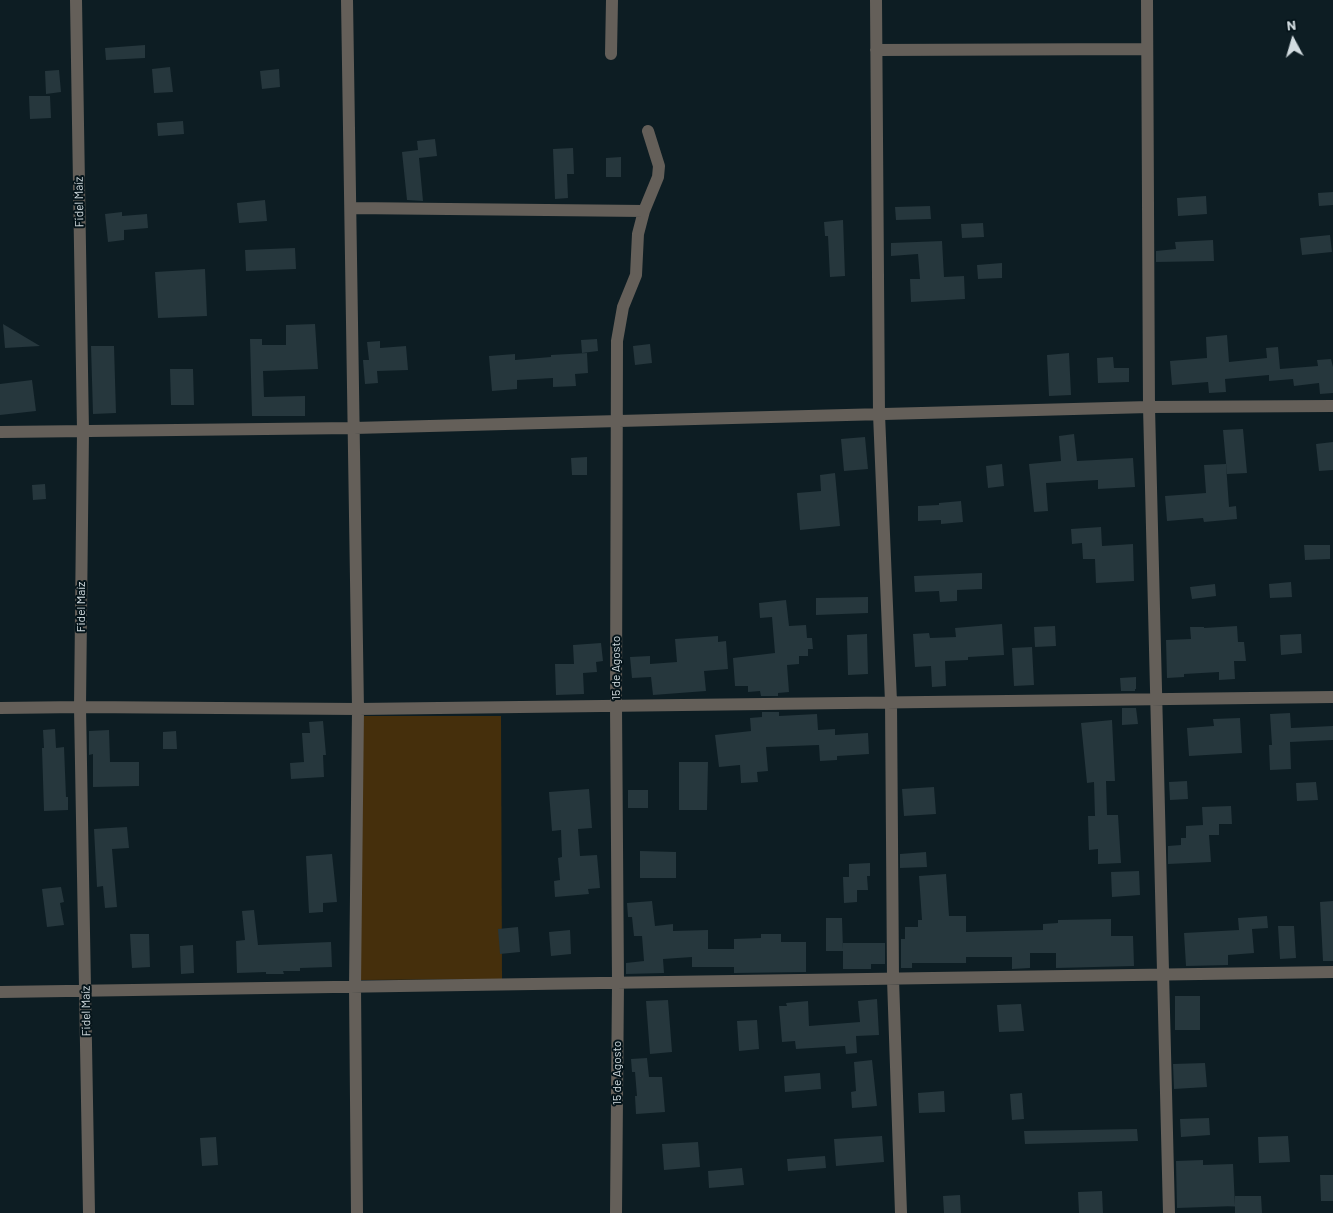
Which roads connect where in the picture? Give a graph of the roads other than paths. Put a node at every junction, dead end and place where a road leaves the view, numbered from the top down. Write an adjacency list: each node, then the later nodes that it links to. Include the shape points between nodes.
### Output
1 (76, 0): 17 (street, Fidel Maíz)
2 (348, 0): 10 (street)
3 (612, 0): 8 (street)
4 (876, 0): 7 (street)
5 (1147, 0): 6 (street)
6 (1148, 49): 7 (street); 13 (street)
7 (876, 50): 14 (street)
8 (611, 54)
9 (648, 131): 11 (street, 15 de Agosto, via 660,166)
10 (350, 208): 11 (street); 16 (street)
11 (644, 211): 15 (street, 15 de Agosto, via 638,234 636,275 623,307 616,341)
12 (1333, 406): 13 (street)
13 (1149, 407): 14 (street); 20 (street)
14 (879, 414): 15 (street); 21 (street)
15 (617, 421): 16 (street); 22 (street, 15 de Agosto)
16 (354, 428): 17 (street); 25 (street)
17 (83, 431): 18 (street); 23 (street, Fidel Maíz)
18 (0, 432)
19 (1333, 697): 20 (street)
20 (1156, 699): 21 (street); 27 (street)
21 (891, 702): 22 (street); 28 (street)
22 (616, 706): 25 (street); 29 (street, 15 de Agosto)
23 (80, 707): 24 (street); 25 (street); 31 (street, Fidel Maíz)
24 (0, 708)
25 (358, 709): 30 (street)
26 (1333, 972): 27 (street)
27 (1162, 975): 28 (street); 37 (street)
28 (892, 979): 29 (street); 36 (street)
29 (618, 983): 30 (street); 35 (street, 15 de Agosto)
30 (356, 987): 31 (street); 34 (street)
31 (86, 991): 32 (street); 33 (street, Fidel Maíz)
32 (0, 992)
33 (89, 1213)
34 (357, 1213)
35 (616, 1213)
36 (901, 1213)
37 (1169, 1213)

